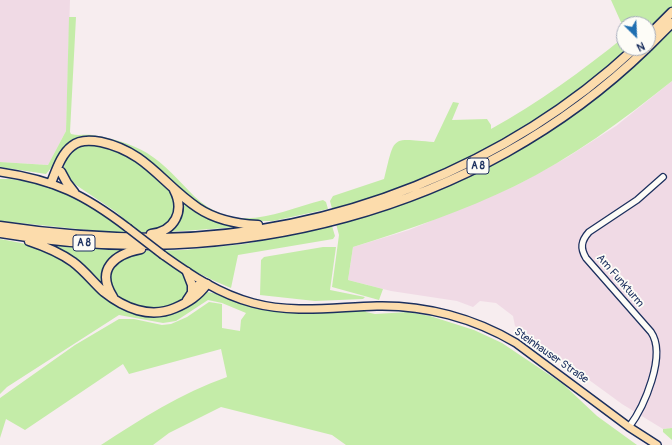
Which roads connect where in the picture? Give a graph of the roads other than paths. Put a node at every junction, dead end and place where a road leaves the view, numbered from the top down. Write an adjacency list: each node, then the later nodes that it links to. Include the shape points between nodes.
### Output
1 (672, 12): 3 (highway)
2 (672, 23): 4 (highway, A 8)
3 (656, 28)
4 (656, 40)
5 (625, 56): 17 (highway, A 8, via 571,101 510,140 463,165 403,191 364,204)
6 (638, 56): 21 (highway, A 8, via 600,88 543,129 488,161 419,193 356,215 283,233 209,243)
7 (64, 156): 9 (highway); 13 (highway); 14 (highway, via 72,146 81,142 105,143 140,158)
8 (0, 172): 10 (main road, Steinhauser Straße)
9 (61, 172): 13 (highway, via 58,180); 15 (highway)
10 (14, 175): 11 (main road); 13 (main road, Steinhauser Straße)
11 (0, 176)
12 (663, 177): 27 (street, Am Funkturm, via 637,200 588,232 582,247 586,258 651,332 656,343 648,394)
13 (51, 183): 15 (main road, Steinhauser Straße)
14 (170, 184): 17 (highway, via 191,203 212,216 235,223); 20 (highway, via 179,206 173,224 160,232)
15 (74, 192): 22 (main road, Steinhauser Straße, bridge, via 101,208)
16 (0, 226): 20 (highway, A 8)
17 (277, 226): 20 (highway, A 8, via 199,236)
18 (0, 233): 19 (highway, A 8)
19 (11, 235): 21 (highway, A 8, via 97,244); 25 (highway, via 44,246 65,257)
20 (124, 237)
21 (158, 246): 25 (highway, via 125,252 112,262 106,278)
22 (187, 272): 23 (main road, Steinhauser Straße); 24 (highway)
23 (207, 284): 24 (highway, via 197,286); 26 (highway, via 196,297); 27 (main road, Steinhauser Straße, via 233,297 253,303 303,310 406,307 463,319 520,346)
24 (192, 294): 26 (highway)
25 (114, 298): 26 (highway, via 128,307 151,312 166,311)
26 (180, 306)
27 (629, 426): 28 (main road, Steinhauser Straße)
28 (657, 445)

